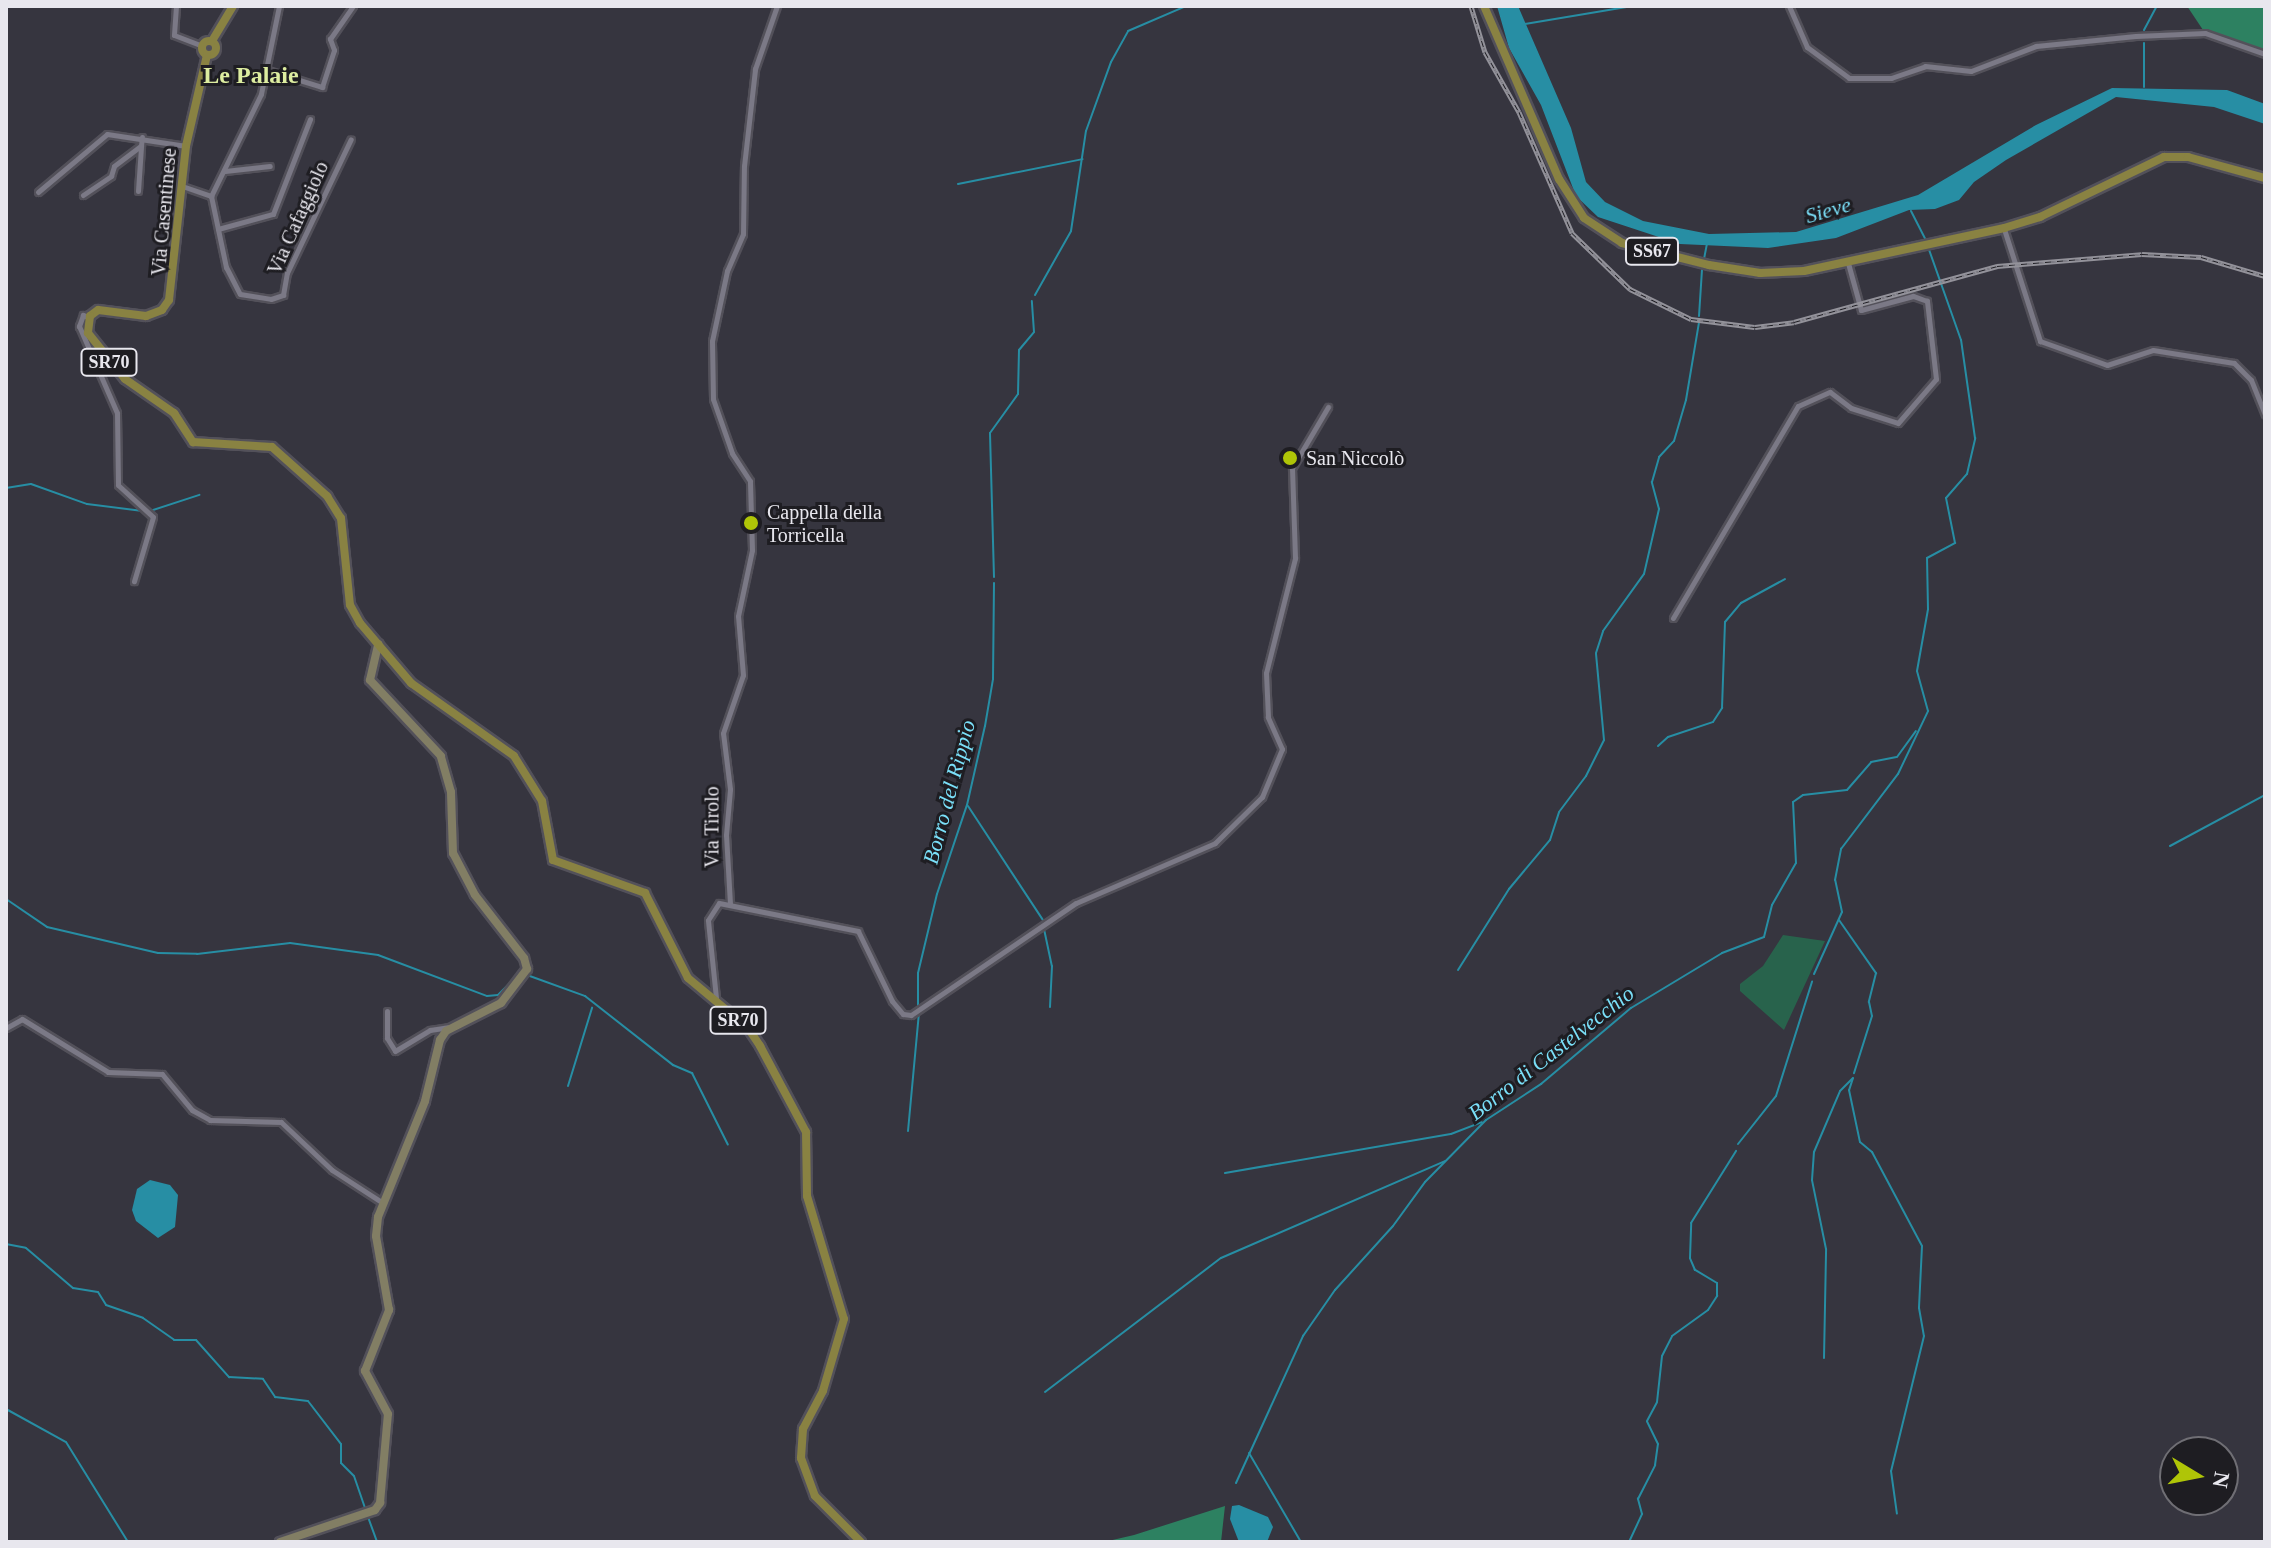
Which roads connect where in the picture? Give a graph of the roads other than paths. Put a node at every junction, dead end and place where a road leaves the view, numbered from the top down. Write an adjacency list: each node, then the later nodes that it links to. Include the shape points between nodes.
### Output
1 (176, 6): 9 (street, via 174,35)
2 (233, 6): 8 (main road, Via Casentinese)
3 (279, 6): 12 (street)
4 (353, 6): 12 (street, via 330,39 334,50 322,87)
5 (777, 6): 35 (street, Via Tirolo, via 755,69 743,234 727,271 712,341 713,399 732,453 750,481 752,550 738,616 743,675 723,733 730,789)
6 (1486, 6): 28 (main road, SS67, via 1496,45 1559,179 1598,232 1622,243 1760,273)
7 (1789, 6): 10 (street, via 1807,47 1849,78 1891,78 1925,66 1971,71 1996,57 2036,46 2136,36 2220,35)
8 (212, 41): 9 (main road); 11 (main road, Via Casentinese, via 216,51)
9 (202, 46): 11 (main road)
10 (2265, 54)
11 (207, 55): 17 (main road, Via Casentinese)
12 (267, 70): 19 (street)
13 (310, 119): 27 (street, Via Cafaggiolo, via 273,214)
14 (142, 137): 16 (street); 17 (street); 23 (street, via 107,134)
15 (351, 139): 27 (street, Via Cafaggiolo, via 287,273 283,295 271,299 240,294 226,267)
16 (141, 146): 22 (street); 24 (street)
17 (186, 146): 21 (main road, Via Casentinese)
18 (270, 166): 19 (street)
19 (225, 171): 25 (street)
20 (2265, 178): 26 (main road, SS67, via 2188,157 2164,157 2040,217)
21 (185, 187): 25 (street); 29 (main road, Via Casentinese, via 176,271 166,306 146,316 104,309)
22 (138, 191)
23 (38, 192)
24 (83, 195)
25 (211, 196): 27 (street, Via Cafaggiolo)
26 (2004, 228): 28 (main road, SS67); 31 (street, via 2040,341 2107,365 2153,350 2234,363 2251,380)
27 (217, 229)
28 (1848, 263): 33 (street, via 1861,310 1913,296 1927,301 1936,379 1895,424 1851,408 1830,392 1798,406)
29 (89, 318): 32 (street, via 83,315 79,326 117,413 118,485 153,517); 34 (main road, SR70, via 88,333 101,353 125,379 167,406 193,442 272,447 327,496 345,533 352,610)
30 (1328, 407): 35 (street, via 1292,468 1295,558 1266,673 1268,717 1282,749 1262,797 1215,843 1076,903 911,1015 892,1001 858,931)
31 (2265, 414)
32 (134, 581)
33 (1673, 618)
34 (378, 644): 36 (main road, SR70, via 420,691 514,756 542,801 553,860 651,900 688,978); 38 (main road, via 370,680 441,756 451,792 453,853 475,895 527,969 501,1003)
35 (730, 904): 36 (street, via 713,906 708,920 710,974)
36 (721, 1008): 42 (main road, SR70, via 748,1028 806,1132 807,1196 844,1319 799,1448 815,1496)
37 (387, 1011): 38 (street, via 387,1038 395,1051 430,1030)
38 (455, 1026): 40 (main road, via 440,1040 425,1101)
39 (6, 1028): 40 (street, via 22,1019 108,1072 162,1074 192,1110 210,1120 281,1122 332,1170)
40 (383, 1203): 41 (main road, via 376,1236 389,1310 365,1371 388,1414 381,1496 375,1510)
41 (280, 1542)
42 (861, 1542)

